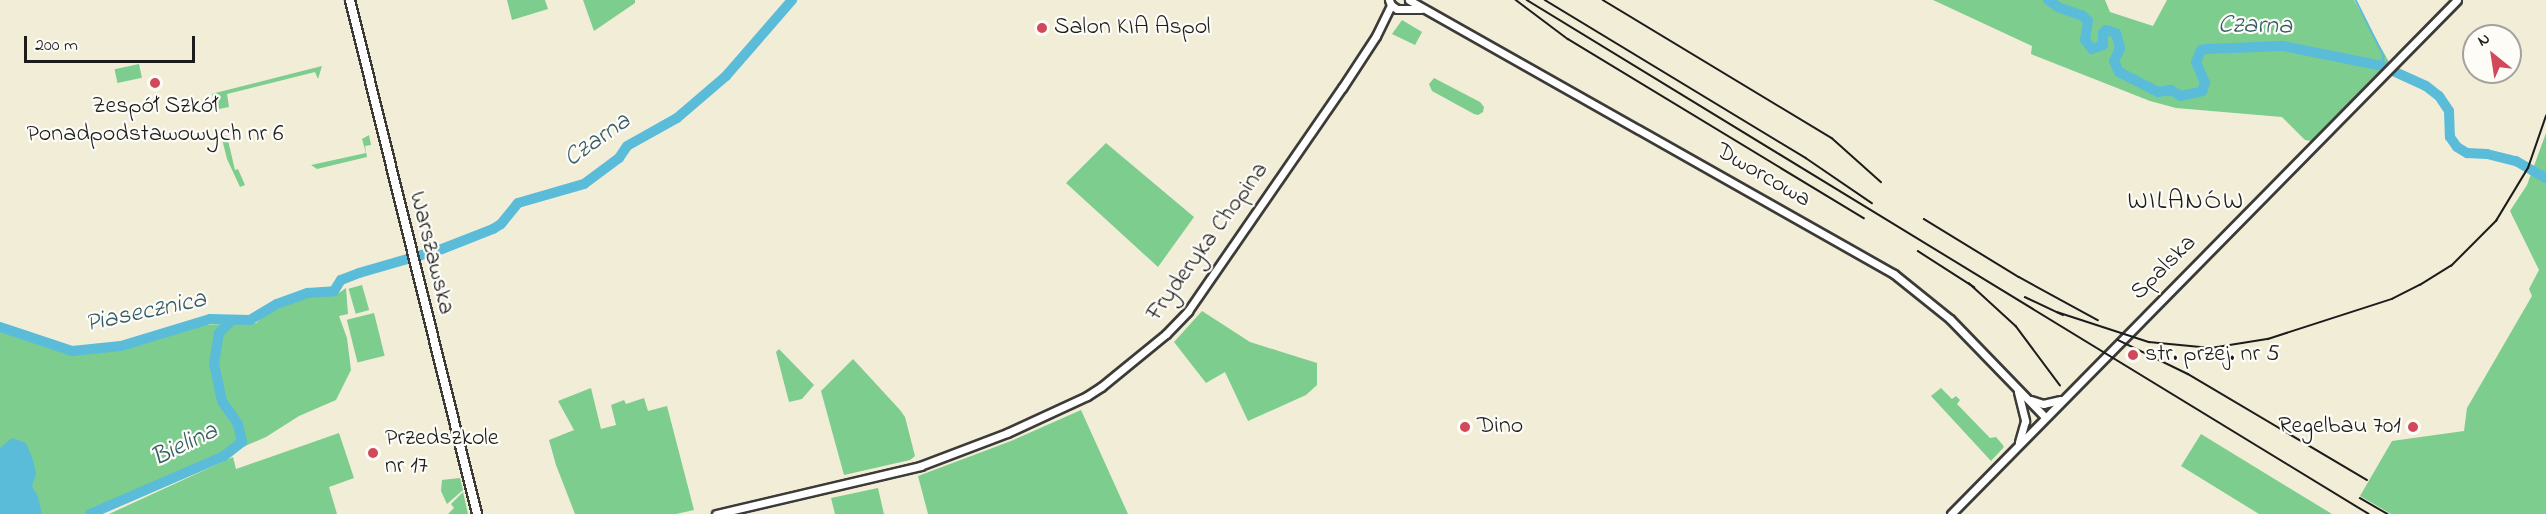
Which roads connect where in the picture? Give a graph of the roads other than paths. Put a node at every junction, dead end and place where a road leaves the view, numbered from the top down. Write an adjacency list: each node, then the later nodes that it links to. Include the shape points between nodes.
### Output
1 (350, 0): 9 (main road, Warszawska)
2 (2457, 0): 6 (street, Spalska)
3 (1399, 4): 4 (street, Dworcowa, via 1429,11 1893,274 1950,319); 10 (street, Fryderyka Chopina, via 1183,316 1101,387 1006,433 920,466)
4 (2014, 385): 5 (street, Dworcowa); 8 (street, via 2025,414)
5 (2025, 396): 6 (street, via 2043,404); 7 (street, Dworcowa)
6 (2063, 399): 7 (street, Spalska)
7 (2045, 417): 8 (street, Spalska)
8 (2017, 447): 11 (street, Spalska)
9 (477, 514)
10 (716, 514)
11 (1951, 514)

